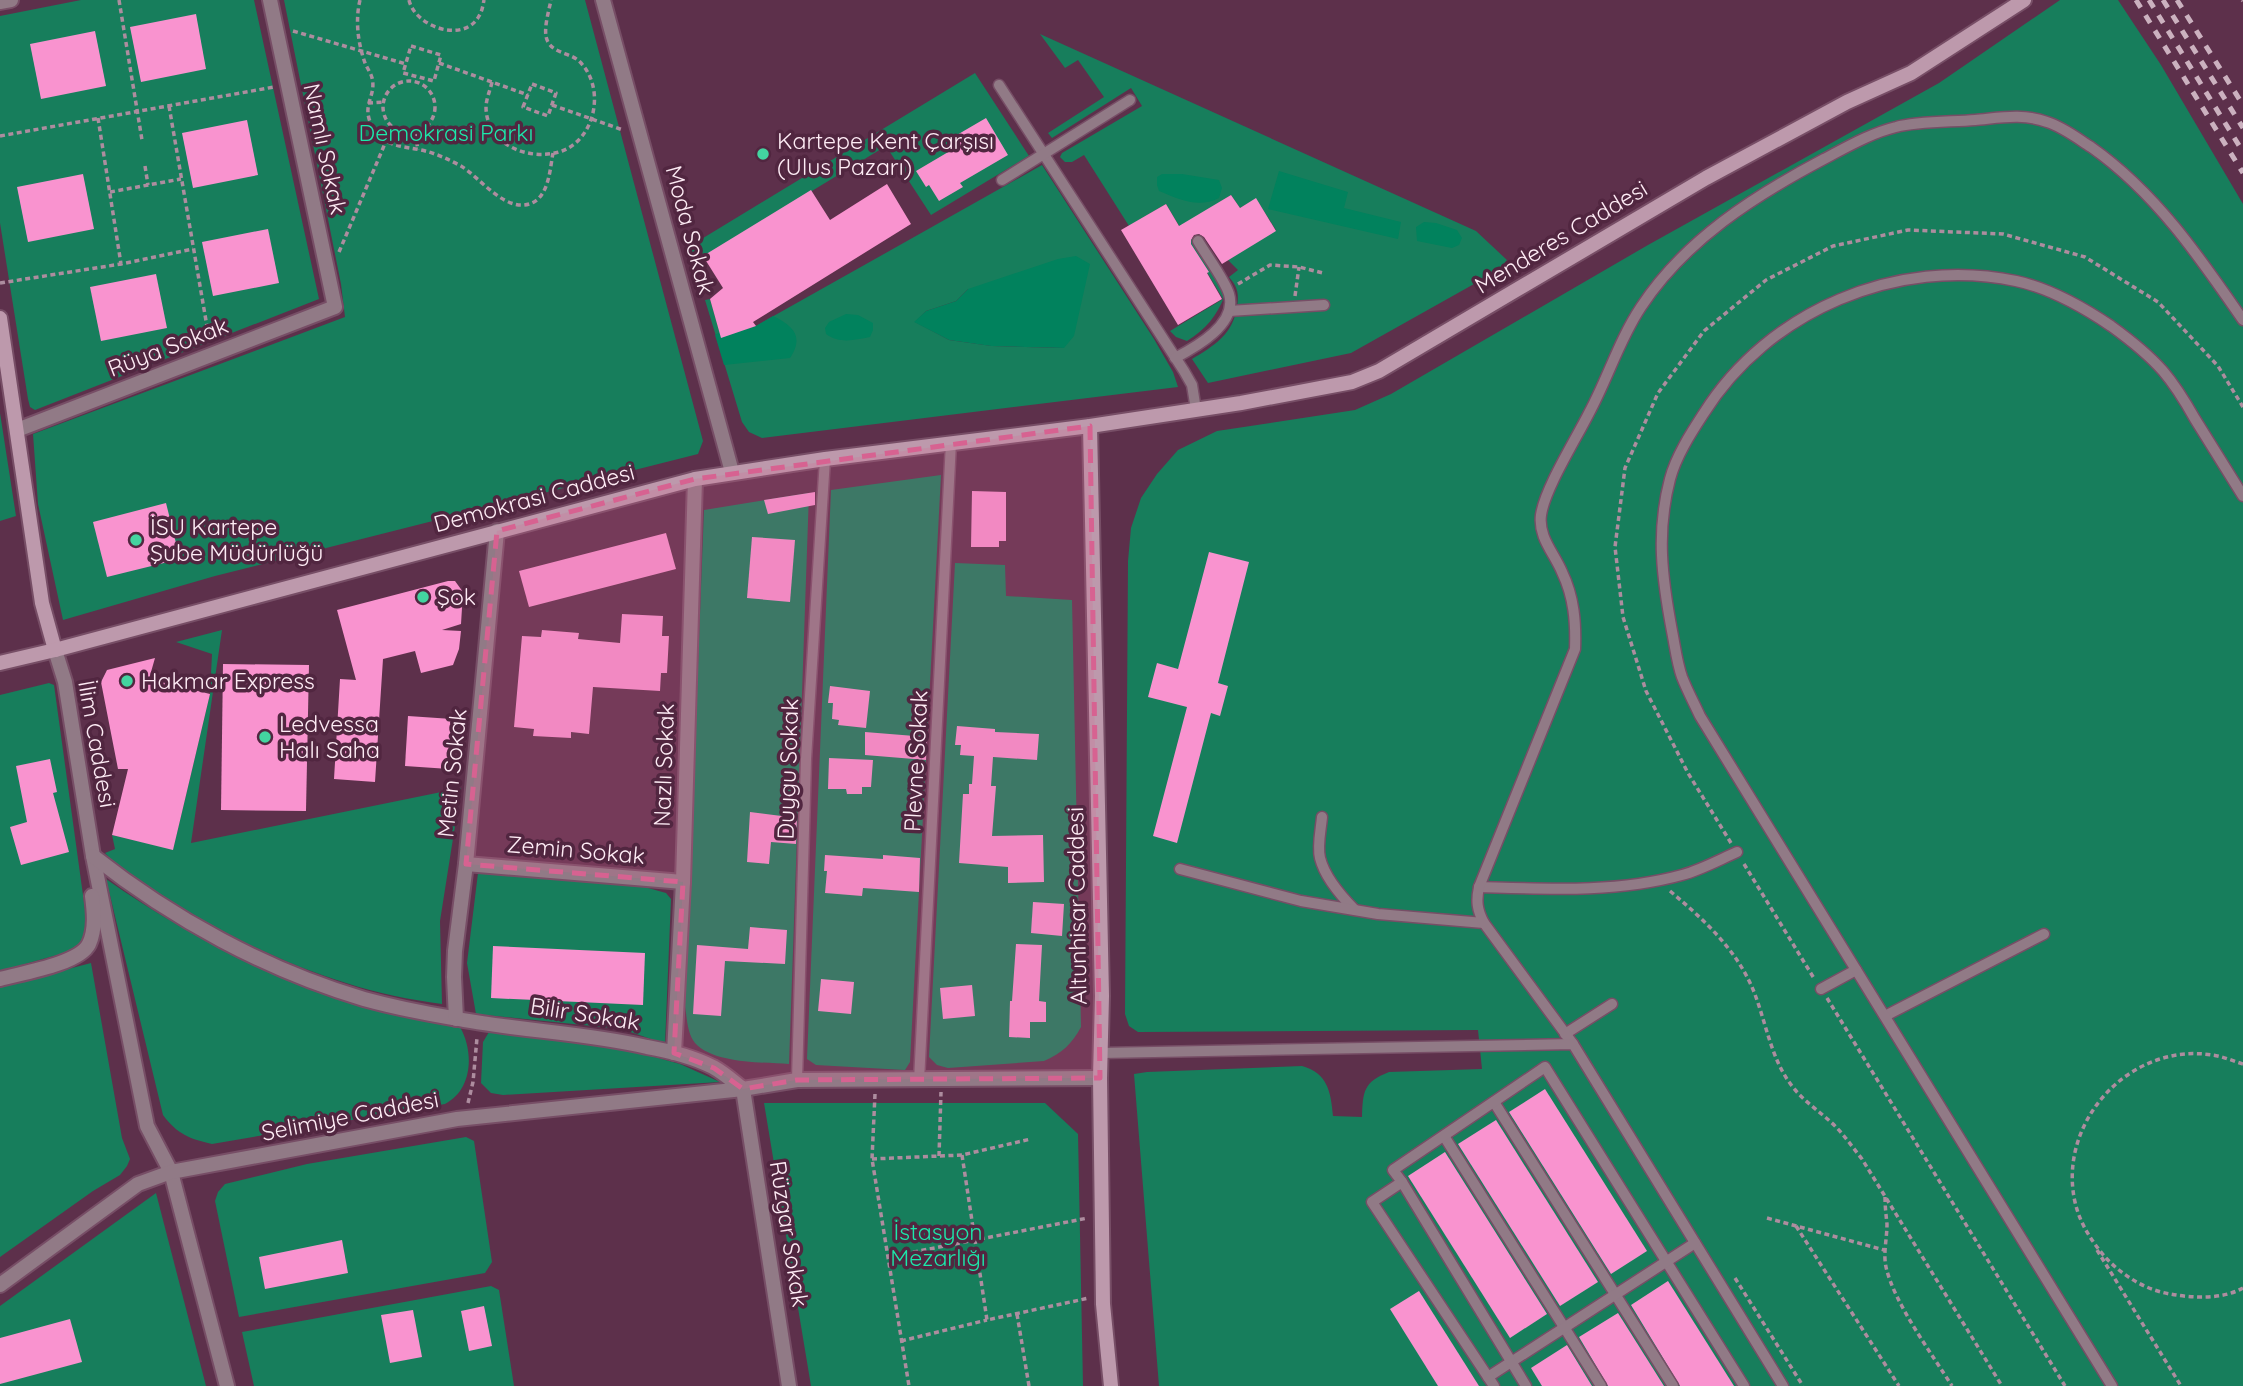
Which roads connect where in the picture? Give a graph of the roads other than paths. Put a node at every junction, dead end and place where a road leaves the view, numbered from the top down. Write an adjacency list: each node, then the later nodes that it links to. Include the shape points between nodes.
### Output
1 (11, 0): 5 (street)
2 (270, 0): 12 (street, Namlı Sokak)
3 (603, 0): 22 (street, Moda Sokak)
4 (2024, 0): 17 (main road, Menderes Caddesi, via 1911,73 1706,178 1379,371 1352,382)
5 (0, 2)
6 (999, 85): 8 (lane)
7 (1130, 100): 8 (lane)
8 (1044, 154): 9 (lane); 16 (lane)
9 (1003, 180)
10 (1198, 241): 13 (lane, via 1227,290)
11 (1324, 304): 13 (lane)
12 (335, 307): 19 (street, Rüya Sokak)
13 (1229, 311): 16 (lane, via 1205,341)
14 (0, 318): 19 (main road, İlim Caddesi)
15 (2243, 320): 34 (lane, via 2197,254 2117,165 2073,135 2024,116 1897,126 1856,142 1739,209 1694,246 1641,306 1550,490 1541,514 1541,532 1572,600 1575,649)
16 (1175, 358): 17 (lane, via 1192,385)
17 (1196, 410): 18 (main road, Menderes Caddesi)
18 (1090, 426): 20 (main road, Demokrasi Caddesi); 47 (main road, Altunhisar Caddesi)
19 (17, 430): 26 (main road, İlim Caddesi, via 42,603)
20 (951, 442): 21 (main road, Demokrasi Caddesi); 50 (lane, Plevne Sokak)
21 (825, 459): 22 (main road, Demokrasi Caddesi); 49 (lane, Duygu Sokak, via 806,760)
22 (732, 472): 23 (main road, Demokrasi Caddesi)
23 (695, 479): 25 (main road, Demokrasi Caddesi); 33 (street, Nazlı Sokak)
24 (2243, 496): 38 (lane, via 2164,372 2145,353 2085,310 2051,292 2015,281 1929,277 1878,284 1836,300 1794,322 1746,359 1714,397 1670,476 1661,528 1662,581 1682,678 1700,716)
25 (497, 531): 26 (main road, Demokrasi Caddesi); 31 (street, Metin Sokak)
26 (55, 650): 27 (main road, Demokrasi Caddesi); 30 (street, İlim Caddesi, via 65,682)
27 (0, 663)
28 (1322, 817): 35 (lane, via 1320,857 1331,881)
29 (1737, 852): 34 (lane, via 1683,875 1610,887)
30 (93, 856): 39 (street, via 93,932 88,946 80,955 57,964); 43 (street, Bilir Sokak, via 172,913 255,956 364,999); 54 (street, İlim Caddesi, via 147,1126)
31 (466, 864): 33 (street, Zemin Sokak); 43 (street, Metin Sokak, via 455,951)
32 (1180, 869): 35 (lane, via 1301,901)
33 (682, 882): 46 (street, Nazlı Sokak)
34 (1479, 887): 36 (lane, via 1476,899)
35 (1356, 910): 36 (lane)
36 (1484, 923): 44 (lane)
37 (2044, 934): 42 (lane)
38 (1856, 970): 40 (lane); 42 (lane)
39 (0, 979)
40 (1821, 989)
41 (1612, 1004): 44 (lane)
42 (1885, 1016): 71 (lane)
43 (456, 1019): 46 (street, Bilir Sokak)
44 (1565, 1034): 45 (lane)
45 (1573, 1044): 47 (lane); 56 (lane)
46 (674, 1052): 51 (street, Bilir Sokak, via 714,1068)
47 (1101, 1053): 48 (main road, Altunhisar Caddesi)
48 (1100, 1078): 50 (street); 65 (main road, Altunhisar Caddesi, via 1103,1295)
49 (797, 1080): 50 (street); 51 (street)
50 (919, 1081)
51 (743, 1089): 54 (street, Selimiye Caddesi, via 457,1119); 64 (street, Rüzgar Sokak)
52 (1494, 1102): 53 (lane); 57 (lane, via 1545,1068); 59 (lane)
53 (1444, 1136): 55 (lane, via 1393,1170); 60 (lane)
54 (171, 1172): 58 (street, Selimiye Caddesi, via 138,1184); 63 (street, İlim Caddesi)
55 (1402, 1182): 61 (lane); 62 (lane, via 1372,1202)
56 (1695, 1243): 57 (lane); 70 (lane)
57 (1666, 1261): 59 (lane); 69 (lane)
58 (0, 1284)
59 (1616, 1294): 60 (lane); 68 (lane)
60 (1564, 1328): 61 (lane); 67 (lane)
61 (1511, 1362): 62 (lane); 66 (lane)
62 (1491, 1382)
63 (227, 1386)
64 (789, 1386)
65 (1111, 1386)
66 (1526, 1386)
67 (1601, 1386)
68 (1673, 1386)
69 (1744, 1386)
70 (1783, 1386)
71 (2112, 1386)

